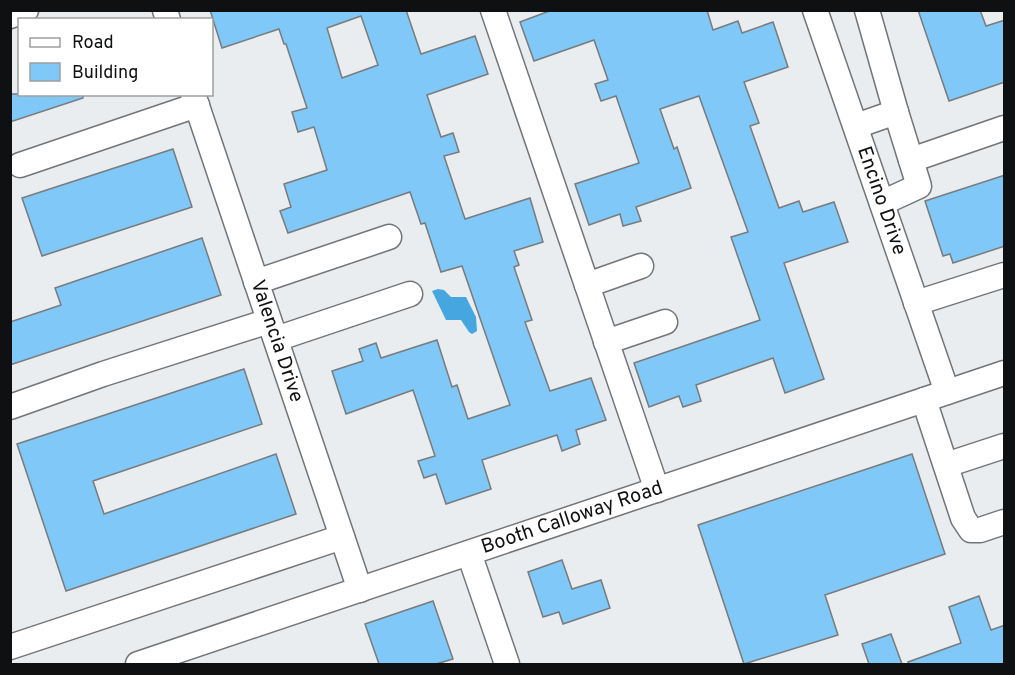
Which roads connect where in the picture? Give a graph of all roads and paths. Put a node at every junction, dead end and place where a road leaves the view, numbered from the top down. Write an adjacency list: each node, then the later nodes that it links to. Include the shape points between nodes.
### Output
1 (26, 10): 5 (street)
2 (493, 10): 17 (street)
3 (815, 10): 8 (street, Encino Drive)
4 (867, 10): 7 (street)
5 (10, 16)
6 (195, 100): 11 (street); 15 (street, Valencia Drive)
7 (896, 112): 8 (street); 10 (street)
8 (856, 126): 12 (street, Encino Drive)
9 (1005, 128): 10 (street)
10 (911, 160): 12 (street, via 920,186)
11 (20, 165)
12 (882, 203): 19 (street, Encino Drive)
13 (389, 237): 15 (street)
14 (640, 266): 17 (street)
15 (256, 282): 21 (street, Valencia Drive)
16 (1002, 283): 19 (street)
17 (587, 285): 22 (street)
18 (410, 294): 21 (street)
19 (916, 303): 24 (street, Encino Drive)
20 (665, 322): 22 (street)
21 (272, 330): 25 (street, via 103,374); 30 (street, Valencia Drive)
22 (606, 342): 28 (street)
23 (1005, 373): 24 (street, Booth Calloway Road)
24 (936, 396): 27 (street, Encino Drive); 28 (street, Booth Calloway Road)
25 (10, 407)
26 (1005, 446): 27 (street)
27 (946, 465): 29 (street, Encino Drive, via 963,518 971,530)
28 (657, 490): 31 (street, Booth Calloway Road)
29 (1005, 522)
30 (342, 537): 32 (street, Valencia Drive); 33 (street)
31 (470, 553): 32 (street, Booth Calloway Road); 35 (street)
32 (360, 590): 34 (street, Booth Calloway Road)
33 (10, 647)
34 (154, 662)
35 (507, 664)

